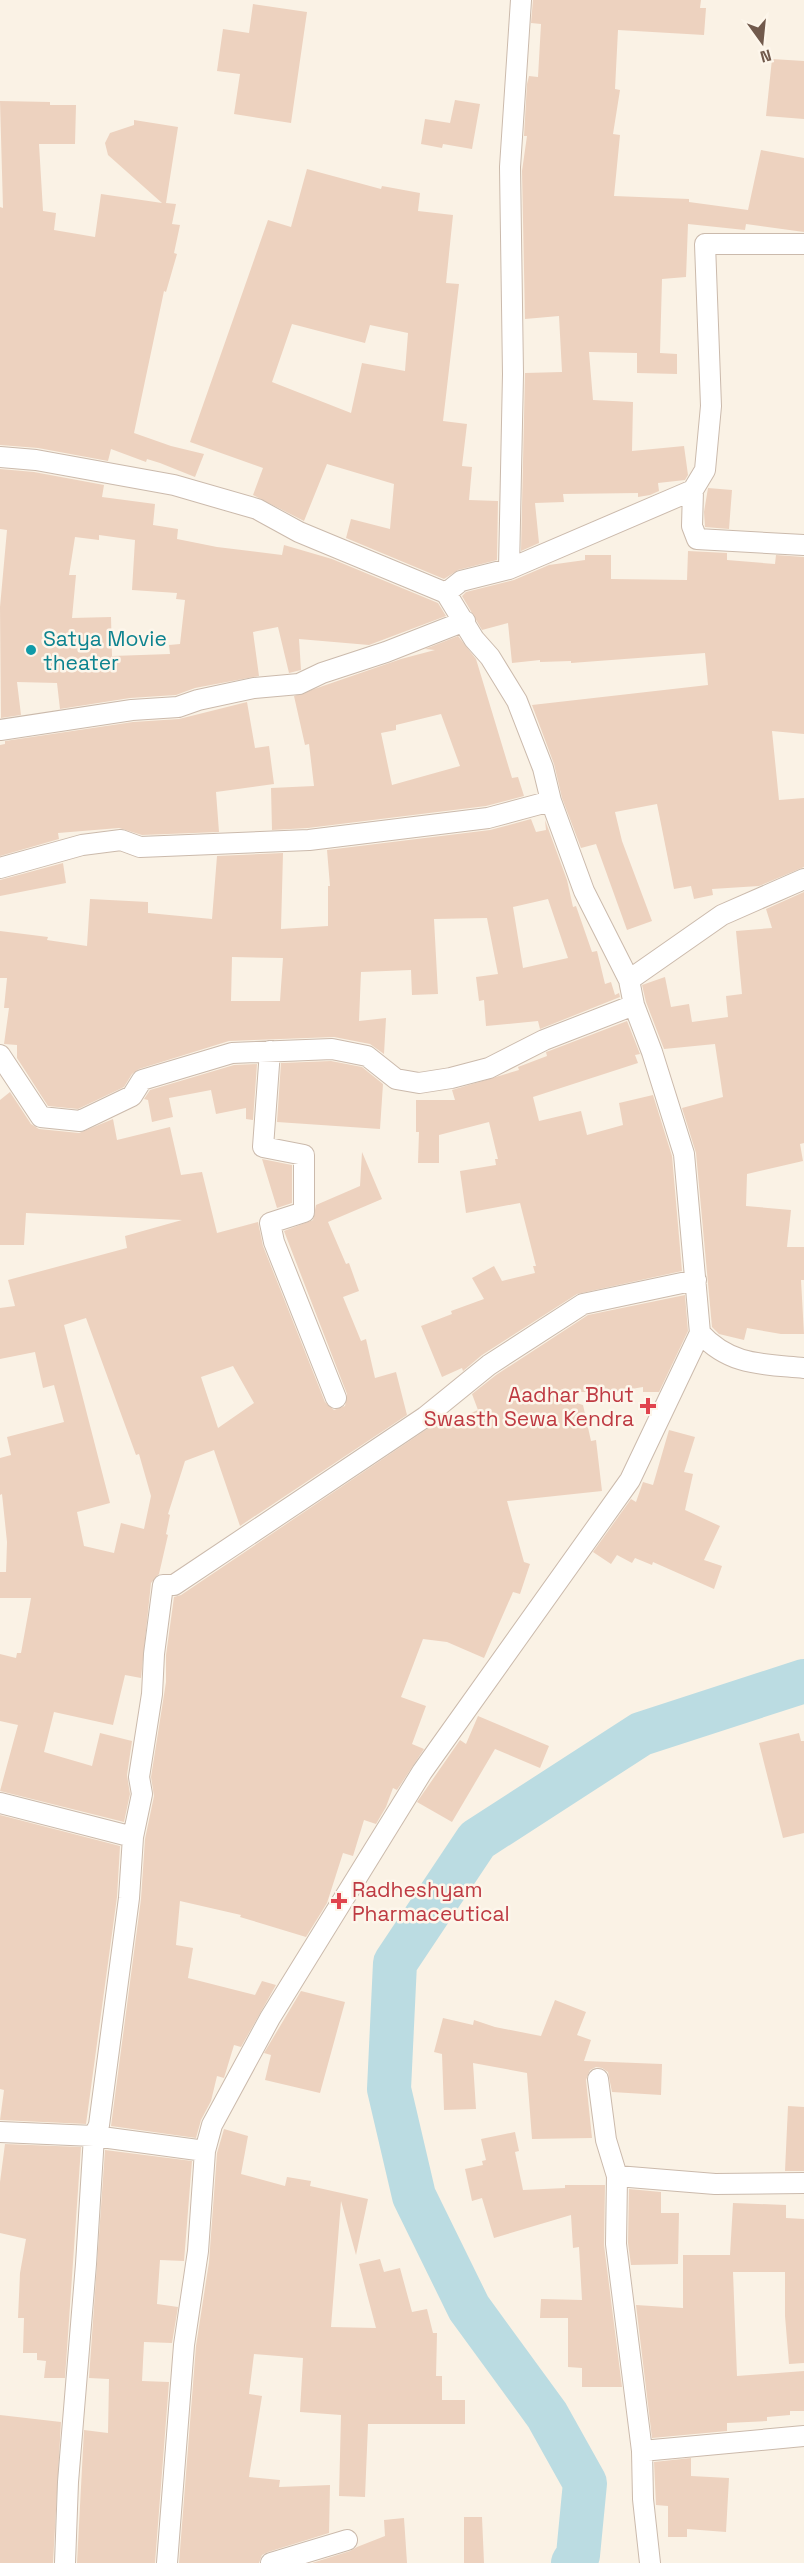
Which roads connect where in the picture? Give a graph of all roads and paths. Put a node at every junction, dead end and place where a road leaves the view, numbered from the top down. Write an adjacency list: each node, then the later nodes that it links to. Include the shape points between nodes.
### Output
1 (521, 0): 6 (street, via 510,167 513,374)
2 (804, 244): 4 (street, via 705,244 711,406 705,470)
3 (0, 457): 7 (street, via 174,484 257,510 299,532)
4 (693, 490): 5 (street, via 692,526 697,538); 6 (street)
5 (804, 545)
6 (509, 569): 7 (street, via 461,581)
7 (446, 593): 8 (street)
8 (465, 621): 9 (street, via 298,684 254,688 178,707); 10 (street, via 517,700)
9 (0, 730)
10 (551, 801): 11 (street, via 488,818 309,840 140,847 121,840 82,845); 13 (street, via 584,891)
11 (0, 868)
12 (804, 879): 13 (street, via 722,915)
13 (629, 980): 14 (street)
14 (634, 1005): 15 (street, via 544,1040 489,1068 419,1083 396,1079 367,1056 332,1049); 17 (street, via 684,1154)
15 (270, 1051): 16 (street, via 232,1053 142,1080 132,1096 80,1121 41,1117); 20 (street, via 263,1147 304,1155 304,1212 270,1223)
16 (0, 1055)
17 (696, 1280): 18 (street); 22 (street, via 583,1304 489,1365 425,1417 223,1553 174,1585 163,1585 139,1777 142,1794)
18 (700, 1333): 19 (street, via 713,1347 741,1361); 26 (street, via 630,1480 422,1772 270,2018 212,2125)
19 (804, 1368)
20 (336, 1398)
21 (0, 1803): 22 (street)
22 (133, 1837): 25 (street, via 118,1983 99,2125)
23 (598, 2079): 27 (street, via 606,2140)
24 (0, 2132): 25 (street)
25 (94, 2136): 26 (street); 32 (street)
26 (205, 2151): 33 (street, via 198,2251 184,2345)
27 (617, 2176): 28 (street, via 715,2184); 30 (street, via 616,2244)
28 (804, 2183)
29 (804, 2436): 30 (street)
30 (642, 2451): 35 (street)
31 (347, 2540): 34 (street)
32 (64, 2563)
33 (167, 2563)
34 (271, 2563)
35 (650, 2563)

